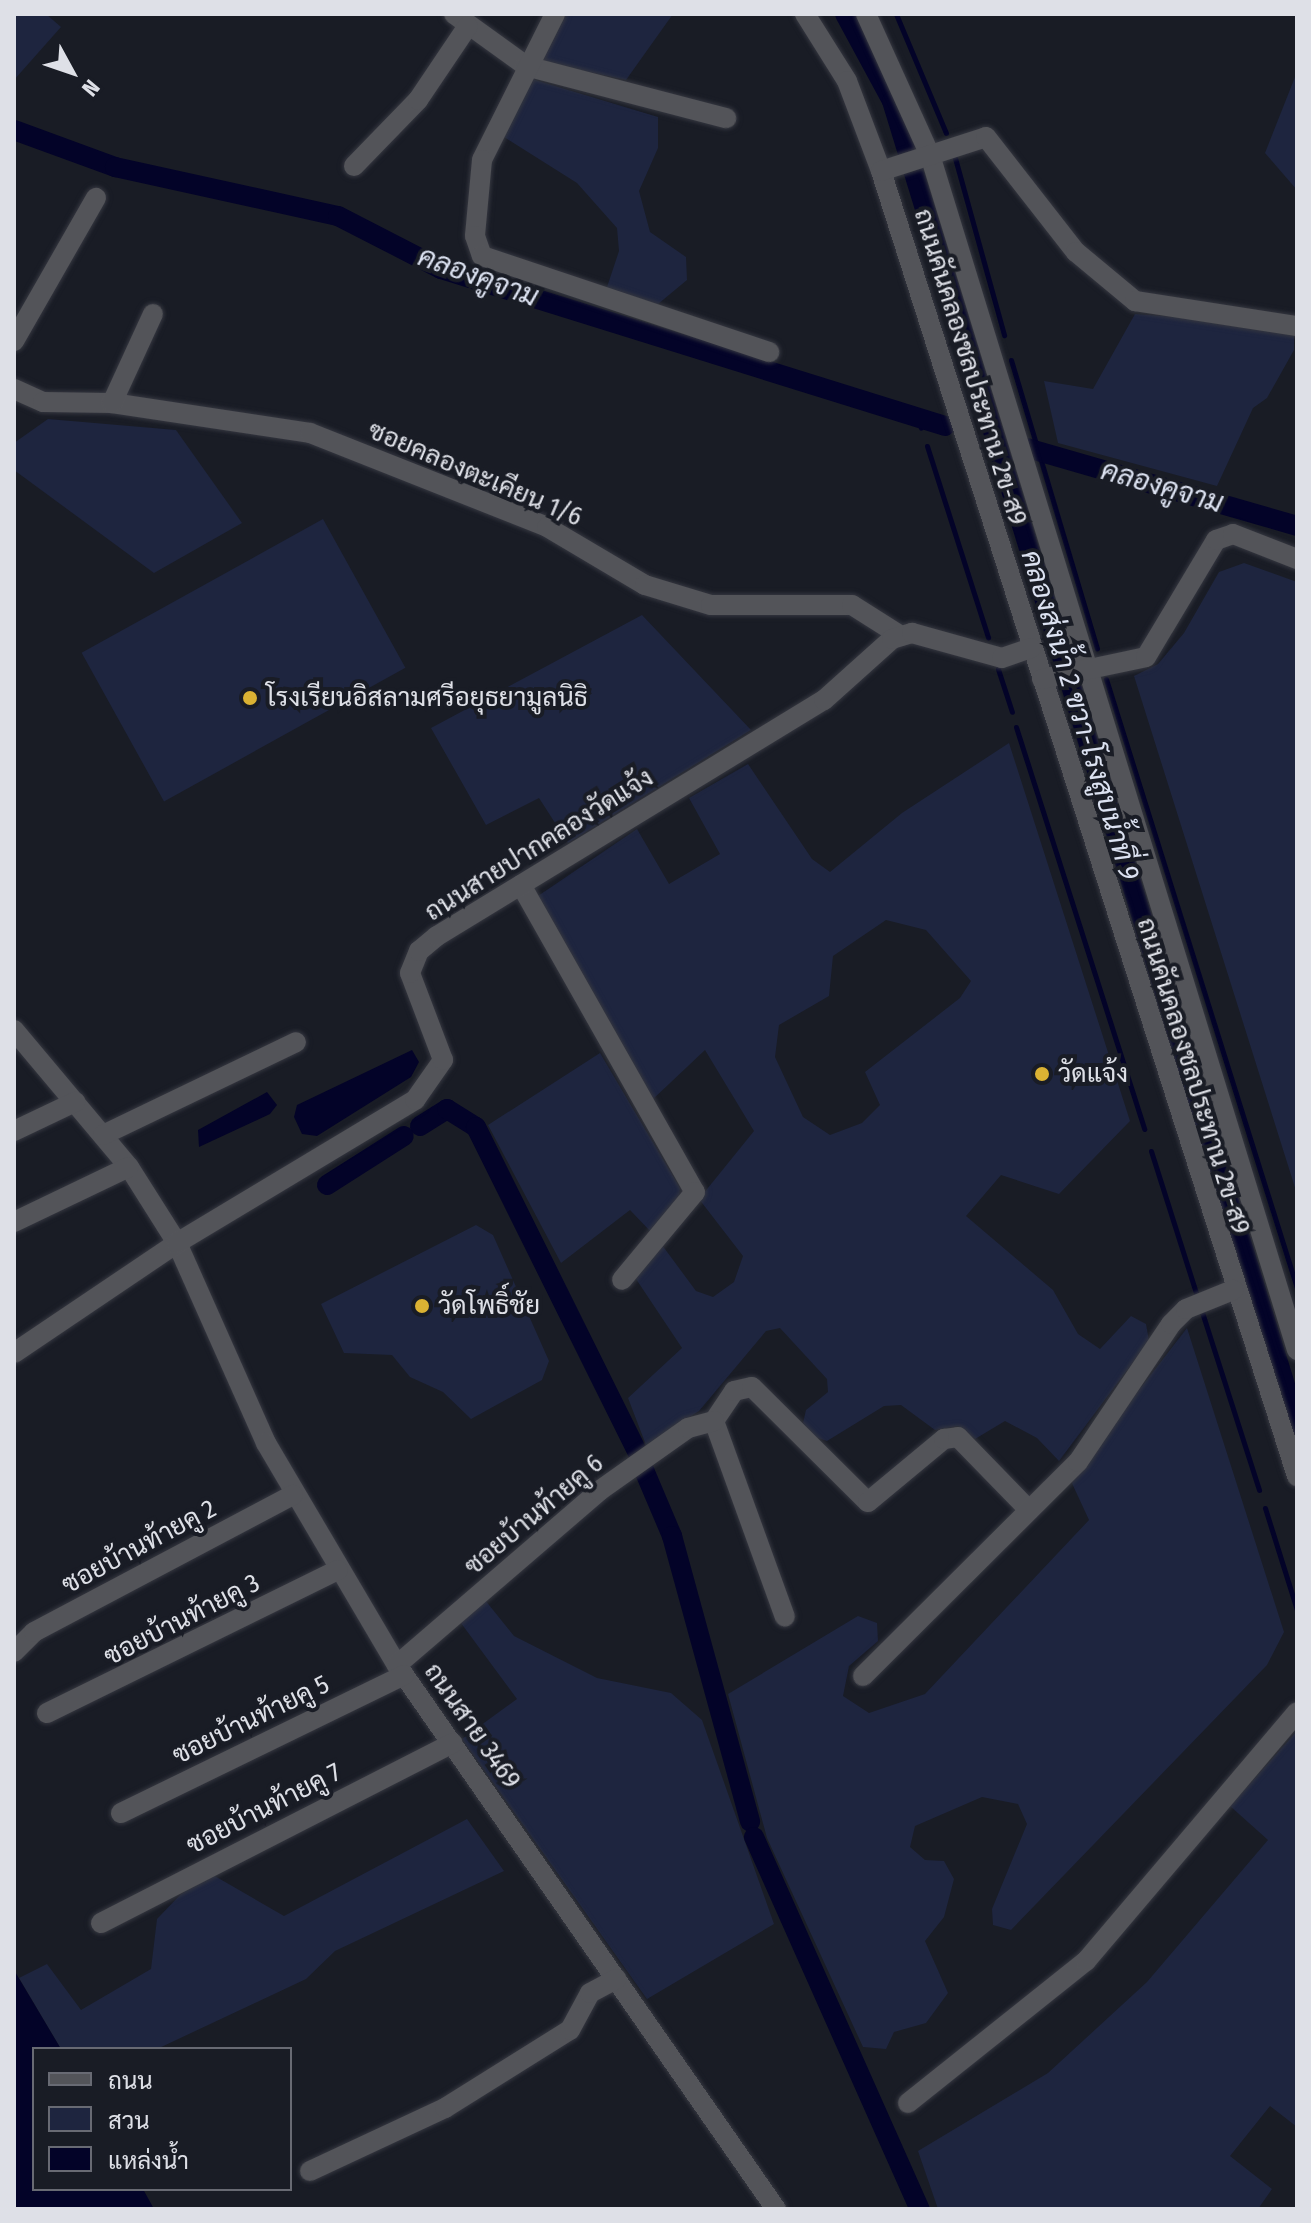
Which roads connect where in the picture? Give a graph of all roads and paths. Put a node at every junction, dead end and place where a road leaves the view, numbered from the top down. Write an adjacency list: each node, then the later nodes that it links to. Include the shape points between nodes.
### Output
1 (555, 14): 5 (street)
2 (805, 14): 9 (street, ถนนคันคลองชลประทาน 2ข-ส9, via 847,81)
3 (866, 14): 7 (street)
4 (461, 20): 5 (street); 8 (street, via 418,100)
5 (526, 66): 6 (street); 14 (street, via 482,160 475,236 482,256)
6 (726, 118)
7 (928, 156): 9 (street); 12 (street, via 973,136 994,144 1076,252 1135,301); 20 (street)
8 (354, 166)
9 (888, 169): 19 (street, ถนนคันคลองชลประทาน 2ข-ส9)
10 (96, 198): 13 (street)
11 (153, 314): 16 (street)
12 (1297, 326)
13 (14, 341)
14 (769, 352)
15 (14, 389): 16 (street, ซอยคลองตะเคียน 1/6, via 43,402)
16 (112, 403): 18 (street, ซอยคลองตะเคียน 1/6, via 310,433 547,527 645,585 711,605 852,605)
17 (1297, 559): 20 (street, via 1233,534 1216,540 1146,657)
18 (901, 636): 19 (street, via 1002,658); 22 (street, ถนนสายปากคลองวัดแจ้ง, via 824,700)
19 (1031, 648): 21 (street, ถนนคันคลองชลประทาน 2ข-ส9)
20 (1081, 668): 21 (street); 33 (street)
21 (1047, 678): 32 (street, ถนนคันคลองชลประทาน 2ข-ส9)
22 (521, 885): 30 (street, ถนนสายปากคลองวัดแจ้ง, via 437,936 412,962 443,1060 428,1087 379,1127); 31 (street, via 695,1192)
23 (14, 1030): 25 (street, ถนนสาย 3469)
24 (296, 1042): 27 (street)
25 (75, 1102): 26 (street); 27 (street, ถนนสาย 3469)
26 (14, 1131)
27 (103, 1135): 28 (street, ถนนสาย 3469)
28 (129, 1167): 29 (street); 30 (street, ถนนสาย 3469)
29 (14, 1222)
30 (177, 1243): 34 (street); 37 (street, ถนนสาย 3469)
31 (622, 1280)
32 (1233, 1290): 36 (street, ถนนคันคลองชลประทาน 2ข-ส9); 38 (street, via 1186,1309 1171,1324 1078,1462)
33 (1297, 1350)
34 (14, 1353)
35 (714, 1421): 38 (street, via 734,1391 752,1387 868,1502 944,1439 958,1437); 40 (street); 42 (street, ซอยบ้านท้ายคู 6, via 688,1428 599,1491)
36 (1297, 1476)
37 (293, 1495): 39 (street, ถนนสาย 3469); 41 (street, ซอยบ้านท้ายคู 2, via 34,1632)
38 (1029, 1510): 43 (street)
39 (338, 1570): 42 (street, ถนนสาย 3469); 45 (street, ซอยบ้านท้ายคู 3)
40 (785, 1617)
41 (14, 1652)
42 (400, 1670): 46 (street, ถนนสาย 3469); 47 (street, ซอยบ้านท้ายคู 5)
43 (863, 1676)
44 (1297, 1712): 50 (street, via 1086,1961)
45 (47, 1713)
46 (453, 1743): 48 (street, ซอยบ้านท้ายคู 7); 49 (street, ถนนสาย 3469)
47 (121, 1813)
48 (101, 1923)
49 (616, 1979): 51 (street, via 590,1993 570,2030 445,2108); 52 (street, ถนนสาย 3469)
50 (908, 2103)
51 (310, 2171)
52 (776, 2209)

